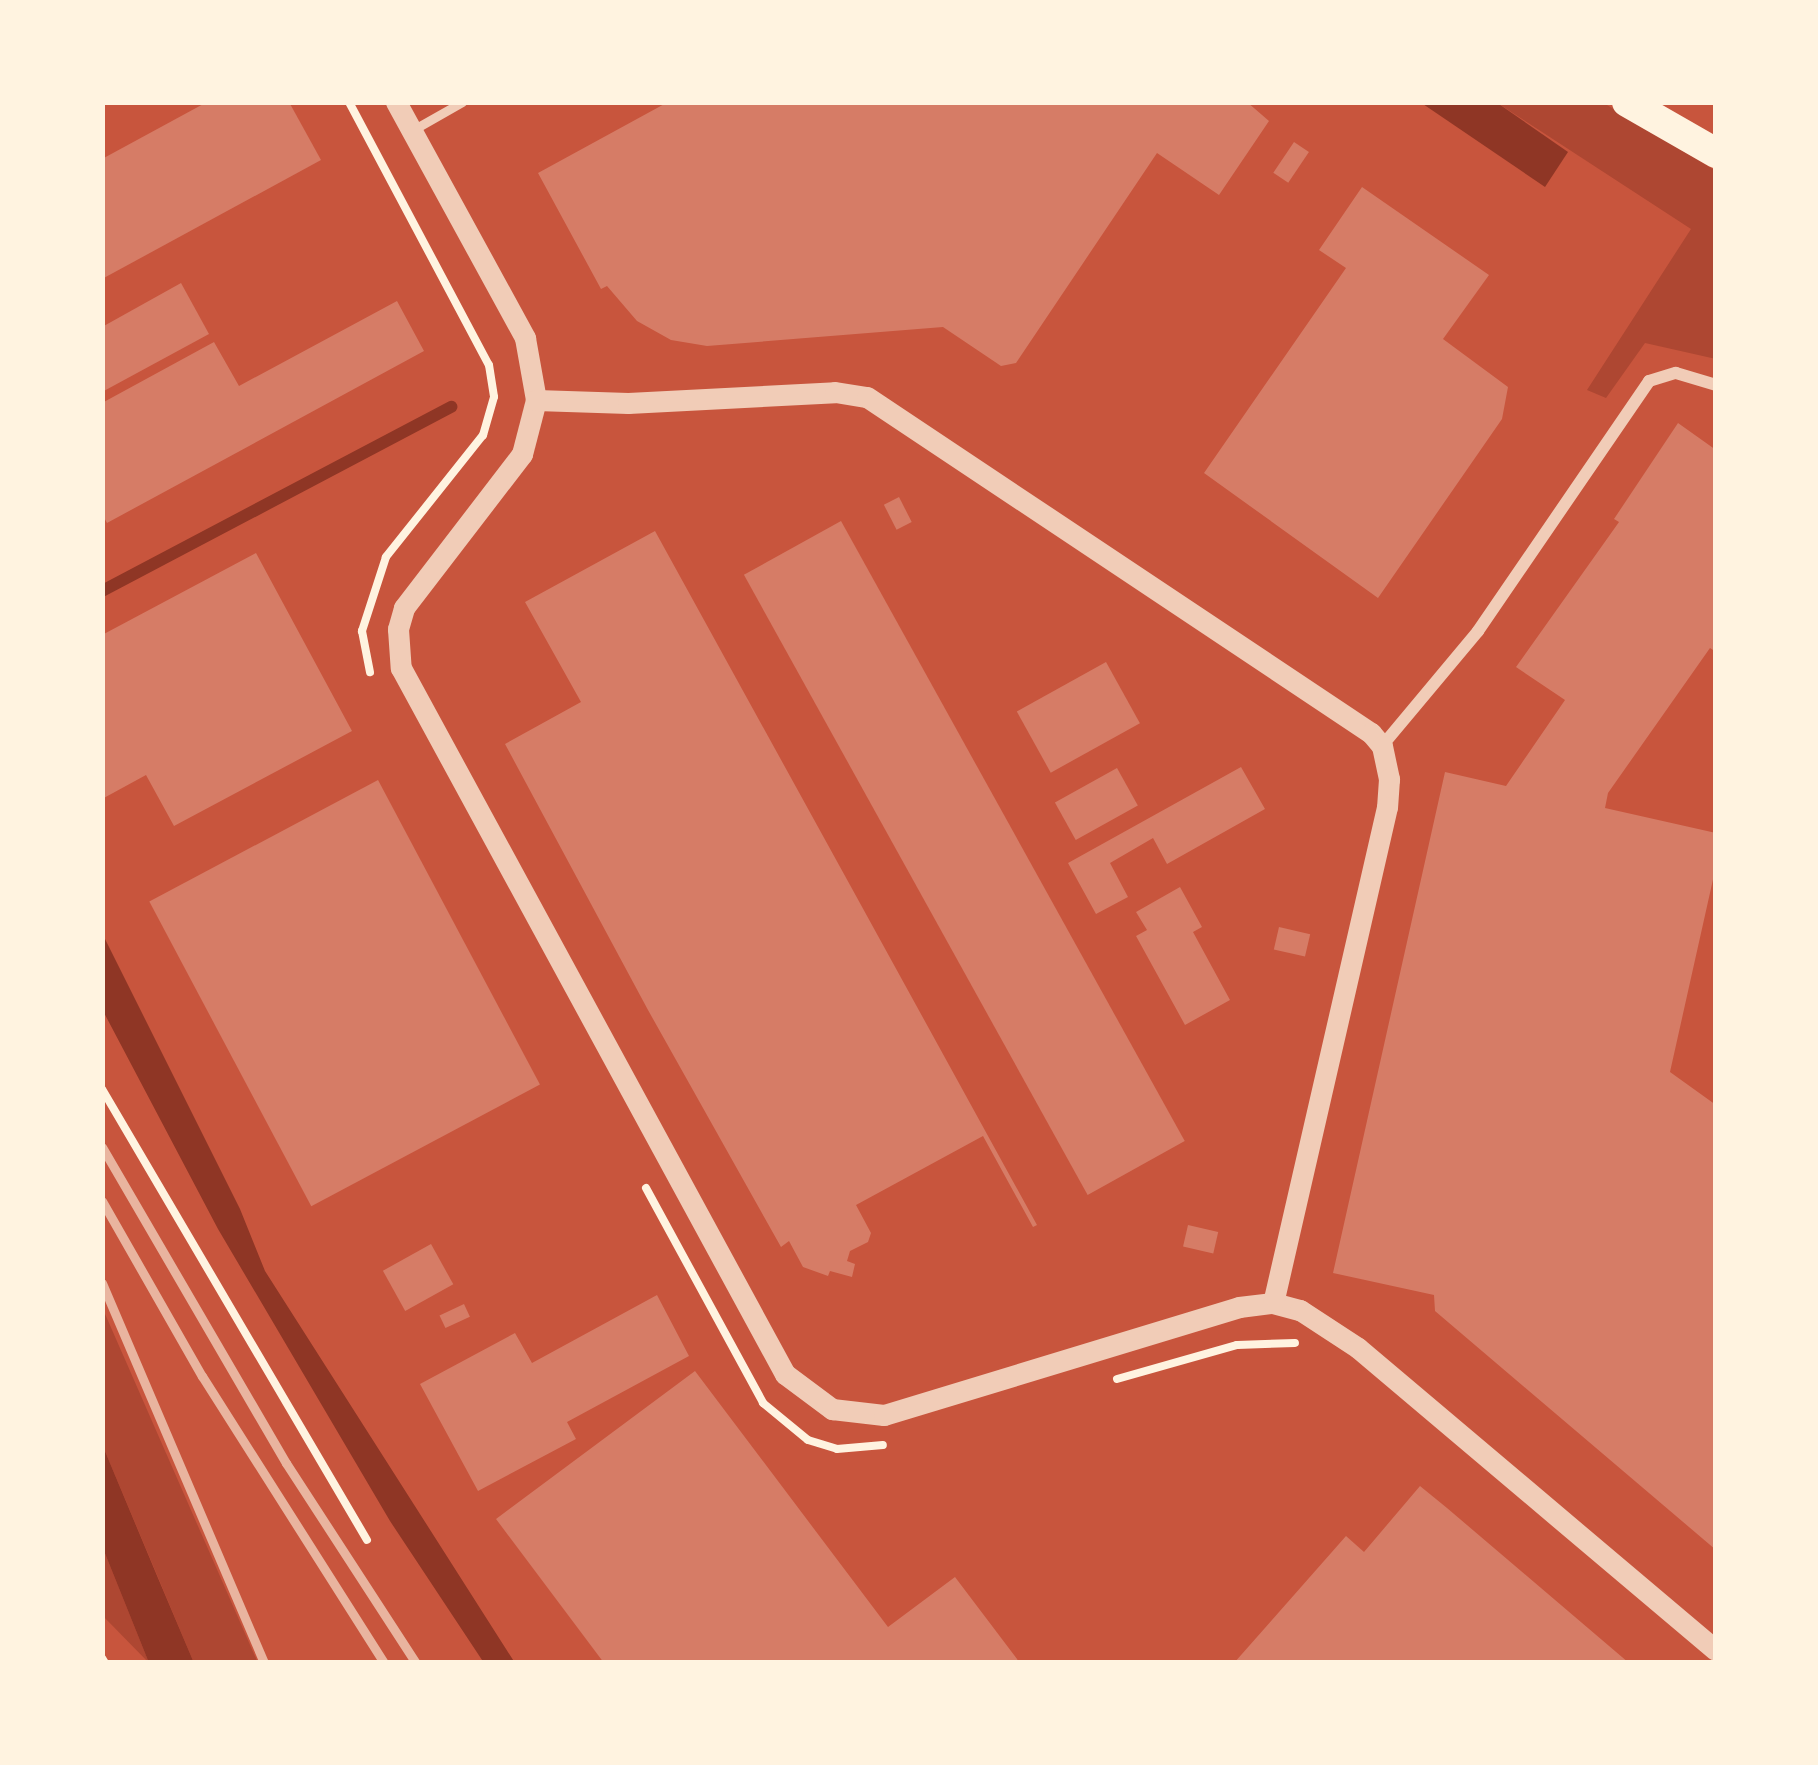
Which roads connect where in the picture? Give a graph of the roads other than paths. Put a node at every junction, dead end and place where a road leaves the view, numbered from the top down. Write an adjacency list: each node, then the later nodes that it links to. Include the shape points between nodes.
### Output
1 (396, 102): 4 (street)
2 (461, 102): 4 (lane)
3 (1627, 102): 5 (main road)
4 (411, 131): 7 (street, via 525,338)
5 (1716, 153)
6 (1716, 385): 8 (street, via 1676,373 1649,381 1478,631)
7 (536, 400): 8 (street, via 867,397 1359,722); 9 (street, via 522,454 404,608 401,668 785,1374 832,1409 884,1415)
8 (1382, 746): 9 (street, via 1387,807)
9 (1273, 1303): 10 (street, via 1324,1322)
10 (1716, 1650)

